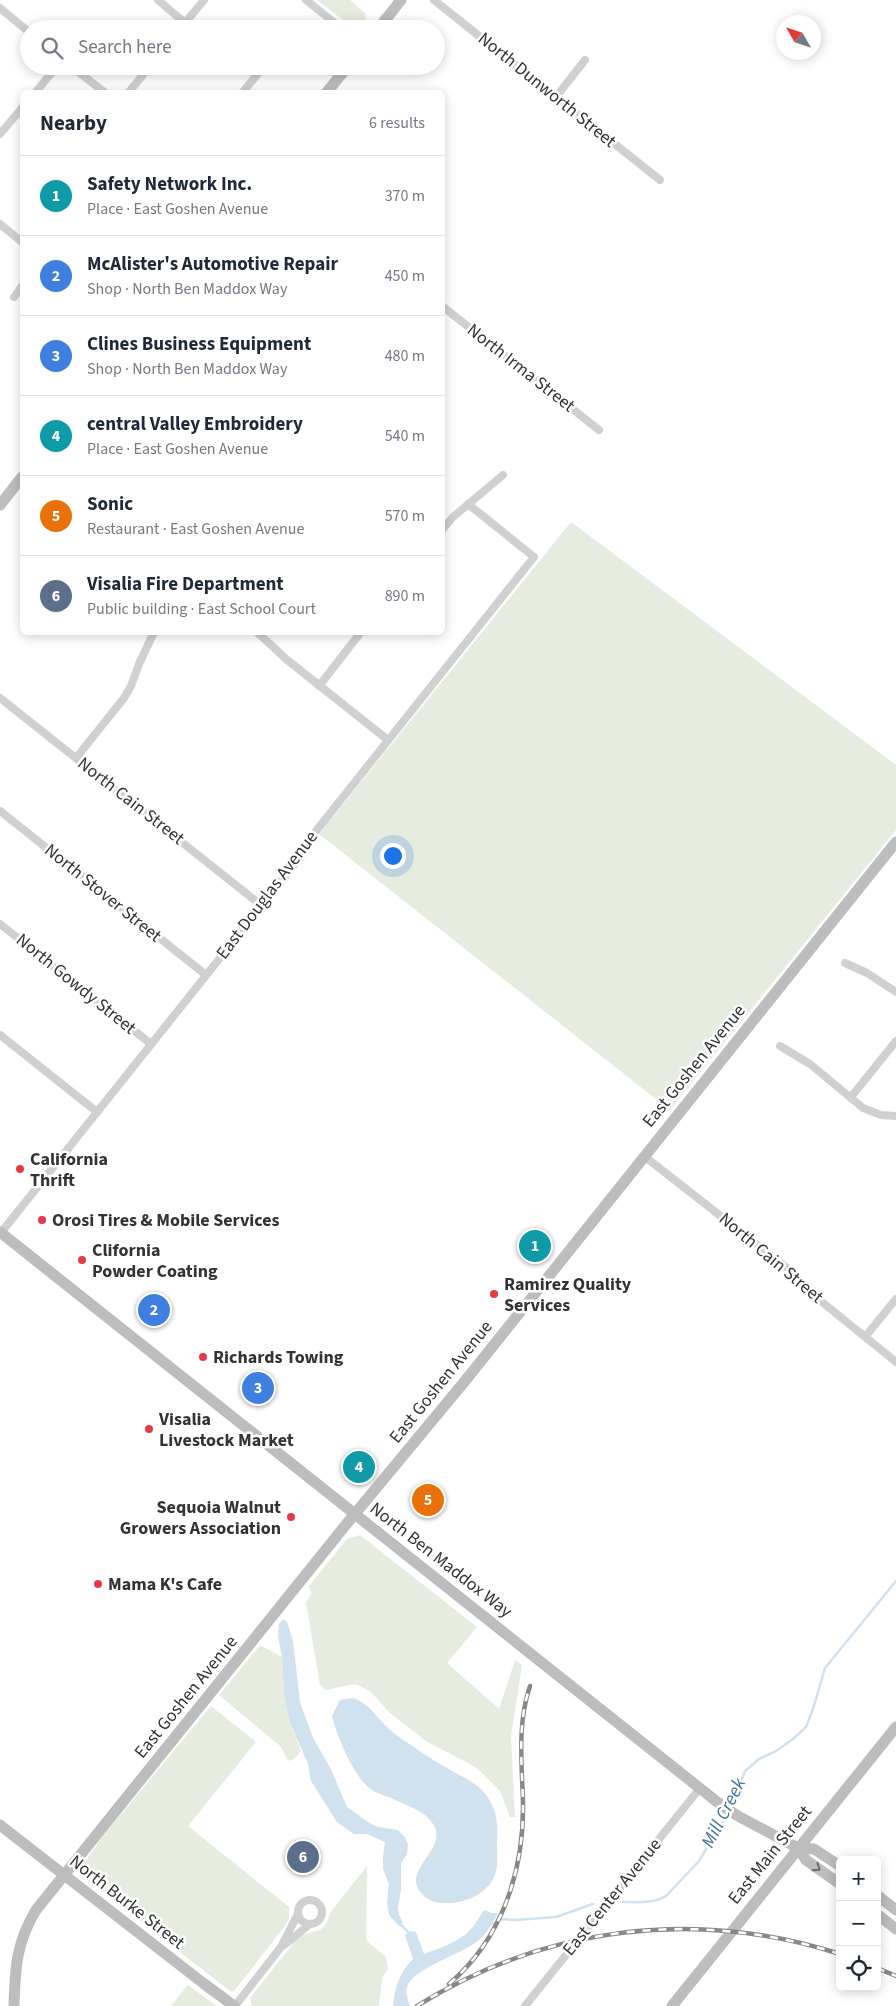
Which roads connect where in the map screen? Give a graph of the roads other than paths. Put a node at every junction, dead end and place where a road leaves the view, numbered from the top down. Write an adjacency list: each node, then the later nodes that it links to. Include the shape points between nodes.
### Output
1 (158, 0): 7 (street)
2 (204, 0): 8 (street)
3 (306, 0): 9 (street)
4 (402, 0): 10 (street)
5 (434, 0): 23 (street, North Dunworth Street)
6 (0, 8): 11 (street)
7 (177, 20)
8 (188, 20)
9 (331, 20)
10 (385, 20)
11 (20, 25)
12 (586, 60): 23 (street)
13 (50, 75): 18 (street)
14 (82, 75): 19 (street)
15 (143, 75): 20 (street)
16 (257, 75): 21 (street)
17 (341, 75): 22 (street)
18 (38, 90)
19 (101, 90)
20 (131, 90)
21 (245, 90)
22 (330, 90)
23 (556, 97): 26 (street, North Dunworth Street)
24 (20, 110): 25 (street)
25 (0, 134)
26 (660, 180)
27 (0, 224): 28 (street)
28 (20, 240)
29 (20, 289): 30 (street)
30 (14, 297)
31 (445, 308): 32 (street, North Irma Street)
32 (599, 430)
33 (504, 475): 35 (street)
34 (20, 480): 36 (street)
35 (468, 504): 37 (street); 43 (street, East Douglas Avenue, via 534,557)
36 (0, 506)
37 (445, 526)
38 (153, 635): 44 (street, via 124,698)
39 (260, 635): 41 (street)
40 (359, 635): 41 (street)
41 (319, 686): 43 (street)
42 (0, 698): 44 (street, North Cain Street)
43 (388, 740): 47 (street, East Douglas Avenue)
44 (76, 758): 47 (street, North Cain Street)
45 (0, 811): 50 (street, North Stover Street)
46 (896, 843): 59 (street, East Goshen Avenue)
47 (261, 905): 50 (street, East Douglas Avenue)
48 (0, 924): 54 (street, North Gowdy Street)
49 (846, 963): 51 (street)
50 (206, 975): 54 (street, East Douglas Avenue)
51 (896, 992)
52 (0, 1035): 57 (street)
53 (896, 1041): 56 (street)
54 (151, 1044): 57 (street, East Douglas Avenue)
55 (780, 1046): 56 (street, via 810,1064)
56 (851, 1097): 58 (street, via 863,1108)
57 (96, 1112): 60 (street, East Douglas Avenue)
58 (896, 1116)
59 (644, 1156): 62 (street, North Cain Street, via 787,1268 812,1294); 64 (street, East Goshen Avenue)
60 (0, 1233): 64 (street, North Ben Maddox Way)
61 (896, 1299): 62 (street)
62 (865, 1338): 63 (street, North Cain Street)
63 (896, 1362)
64 (356, 1514): 66 (street, North Ben Maddox Way); 70 (street, East Goshen Avenue)
65 (896, 1727): 68 (street, East Main Street)
66 (700, 1788): 68 (street, North Ben Maddox Way, via 738,1816); 81 (street, East Center Avenue)
67 (0, 1825): 70 (street, North Burke Street)
68 (798, 1848): 69 (street, via 814,1849); 71 (street, one-way to 71, via 806,1860); 82 (street, East Main Street)
69 (836, 1863)
70 (64, 1875): 79 (street, East Goshen Avenue, via 26,1927 18,1948); 80 (street, North Burke Street)
71 (836, 1881)
72 (881, 1898): 73 (street)
73 (896, 1910)
74 (298, 1914): 76 (street, via 301,1920); 76 (street, via 304,1902 316,1902 321,1916); 78 (street)
75 (881, 1917): 77 (street)
76 (310, 1924): 78 (street)
77 (896, 1929)
78 (281, 1947): 80 (street)
79 (14, 2006)
80 (234, 2006)
81 (525, 2006)
82 (672, 2006)

